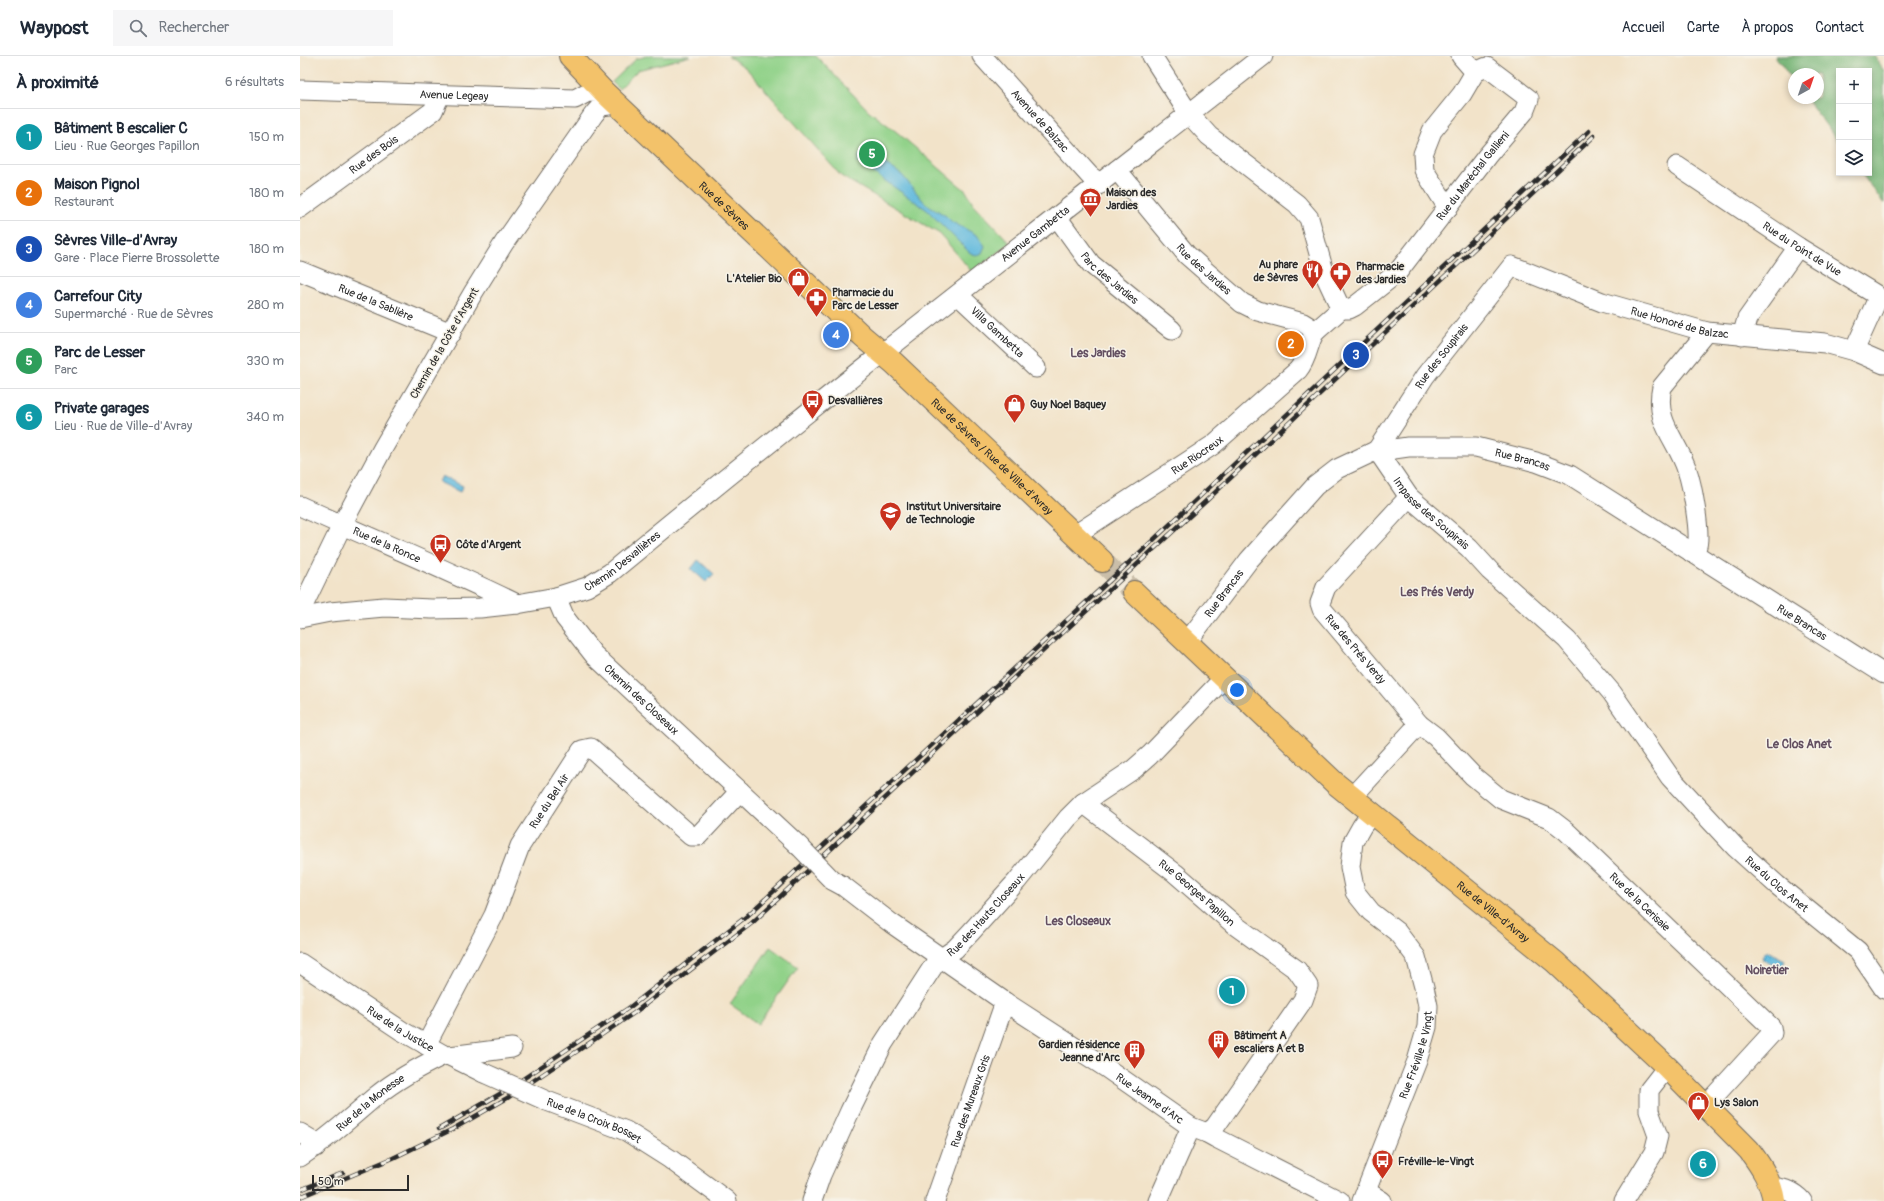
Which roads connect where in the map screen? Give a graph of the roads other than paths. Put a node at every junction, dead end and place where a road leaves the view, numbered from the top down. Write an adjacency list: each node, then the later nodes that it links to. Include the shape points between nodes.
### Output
1 (570, 56): 8 (main road, Rue de Sèvres)
2 (982, 56): 13 (street, Avenue de Balzac, via 1090,176)
3 (1152, 56): 10 (street)
4 (1263, 56): 10 (street, Avenue Gambetta)
5 (1461, 56): 6 (street)
6 (1475, 72): 15 (street, via 1462,94 1432,131 1423,154 1424,170); 15 (street, Rue du Maréchal Gallieni, via 1488,67 1529,99 1524,112)
7 (300, 90): 9 (street, Avenue Legeay)
8 (606, 93): 9 (street, Avenue Legeay, via 588,92 575,99); 25 (street, Chemin de la Côte d'Argent, via 609,105 601,106 594,114 504,242); 28 (main road, Rue de Sèvres, via 863,337)
9 (440, 95): 14 (street, Rue des Bois, via 433,111)
10 (1189, 114): 12 (street, Avenue Gambetta); 21 (street, via 1209,136 1297,204 1309,218 1325,275)
11 (1677, 166): 17 (street, Rue du Point de Vue)
12 (1117, 170): 13 (street, Avenue Gambetta); 23 (street, Rue des Jardies, via 1187,254 1242,303 1258,311 1303,323)
13 (1101, 184): 16 (street, Avenue Gambetta)
14 (300, 208)
15 (1448, 208): 21 (street, Rue du Maréchal Gallieni, via 1397,273 1349,310)
16 (1056, 217): 20 (street, Avenue Gambetta); 22 (street, Parc des Jardies, via 1091,264)
17 (1798, 247): 26 (street, via 1747,319); 27 (street, Rue du Point de Vue, via 1878,298)
18 (1512, 266): 24 (street, Rue Honoré de Balzac, via 1602,302); 31 (street, Rue des Soupirais, via 1426,376)
19 (300, 271): 25 (street, Rue de la Sablière)
20 (958, 295): 28 (street, Avenue Gambetta); 30 (street, Villa Gambetta)
21 (1341, 309): 23 (street)
22 (1172, 330)
23 (1316, 331): 35 (street, Rue Riocreux, via 1312,335 1306,358 1298,370 1213,445)
24 (1707, 332): 26 (street, Rue Honoré de Balzac); 36 (street, via 1662,387 1660,397 1660,410 1667,430 1687,470 1698,527 1697,546)
25 (451, 333): 34 (street, Chemin de la Côte d'Argent, via 383,448)
26 (1742, 336): 27 (street, Rue Honoré de Balzac, via 1825,342)
27 (1854, 351): 29 (street, Rue Honoré de Balzac)
28 (882, 352): 35 (main road, Rue de Sèvres / Rue de Ville-d'Avray); 39 (street, Chemin Desvallières, via 610,573 587,587)
29 (1884, 364)
30 (1036, 368)
31 (1377, 450): 32 (street, Impasse des Soupirais); 36 (street, Rue Brancas, via 1408,447 1476,447 1536,462 1570,476); 43 (street, Rue Brancas, via 1337,470 1315,486 1249,560)
32 (1409, 497): 46 (street, Rue des Prés Verdy, via 1326,587 1320,603 1322,609); 47 (street, Impasse des Soupirais, via 1469,548 1490,571 1567,640 1612,693)
33 (300, 506): 34 (street, Rue de la Ronce)
34 (342, 525): 40 (street, Rue de la Ronce); 41 (street, Chemin de la Côte d'Argent)
35 (1075, 535): 37 (main road, Rue de Sèvres / Rue de Ville-d'Avray)
36 (1692, 553): 44 (street, Rue Brancas)
37 (1102, 561)
38 (1134, 592): 43 (main road, Rue de Ville-d'Avray)
39 (556, 597): 40 (street, Chemin Desvallières); 48 (street, Chemin des Closeaux, via 565,618 594,655)
40 (518, 604): 42 (street, Chemin Desvallières, via 480,608 384,607 330,612)
41 (300, 612)
42 (300, 618)
43 (1187, 642): 45 (main road, Rue de Ville-d'Avray)
44 (1884, 674)
45 (1225, 677): 49 (main road, Rue de Ville-d'Avray); 50 (street, Rue des Hauts Closeaux, via 1150,755 1134,769)
46 (1419, 724): 49 (street); 61 (street, Rue de la Cerisaie, via 1501,799 1549,818 1566,831 1771,1026 1772,1033)
47 (1670, 776): 55 (street, Rue du Clos Anet, via 1736,848 1777,886 1858,951)
48 (740, 792): 52 (street, Chemin des Closeaux); 57 (street, Rue du Bel Air, via 698,836 691,836 591,748 582,750 520,846 494,915)
49 (1352, 797): 51 (main road, Rue de Ville-d'Avray)
50 (1083, 803): 53 (street, Rue des Hauts Closeaux, via 971,932); 62 (street, Rue Georges Papillon, via 1175,873 1236,926 1297,970 1308,986 1303,1000 1215,1127)
51 (1372, 813): 60 (main road, Rue de Ville-d'Avray, via 1556,962); 67 (street, Rue Fréville le Vingt, via 1353,842 1350,867 1355,892 1371,912 1397,932 1416,957 1428,1006 1427,1027 1417,1061)
52 (800, 847): 53 (street, Rue Jeanne d'Arc, bridge, via 832,880)
53 (942, 958): 56 (street, Rue Jeanne d'Arc); 69 (street, Rue des Hauts Closeaux, via 936,962 883,1044 846,1118)
54 (300, 963): 57 (street, Rue de la Justice)
55 (1884, 989)
56 (1005, 1002): 62 (street, Rue Jeanne d'Arc); 70 (street, Rue des Mureaux Gris)
57 (426, 1045): 59 (street, Rue de la Justice)
58 (512, 1048): 59 (street)
59 (447, 1055): 64 (street, Rue de la Monesse, via 388,1087); 68 (street, Rue de la Croix Bosset, bridge, via 547,1101 626,1131 670,1159)
60 (1667, 1067): 61 (main road, Rue de Ville-d'Avray); 74 (street, via 1649,1090 1649,1111 1658,1136 1654,1152)
61 (1706, 1106): 66 (main road, Rue de Ville-d'Avray, via 1749,1150 1760,1165)
62 (1199, 1130): 71 (street); 72 (street, Rue Jeanne d'Arc)
63 (300, 1133): 64 (street, via 310,1139)
64 (316, 1147): 65 (street, Rue de la Monesse)
65 (300, 1157)
66 (1773, 1194): 75 (street, via 1787,1189)
67 (1364, 1196): 73 (street)
68 (727, 1201)
69 (812, 1201)
70 (935, 1201)
71 (1158, 1201)
72 (1340, 1201)
73 (1382, 1201)
74 (1624, 1201)
75 (1802, 1201)

